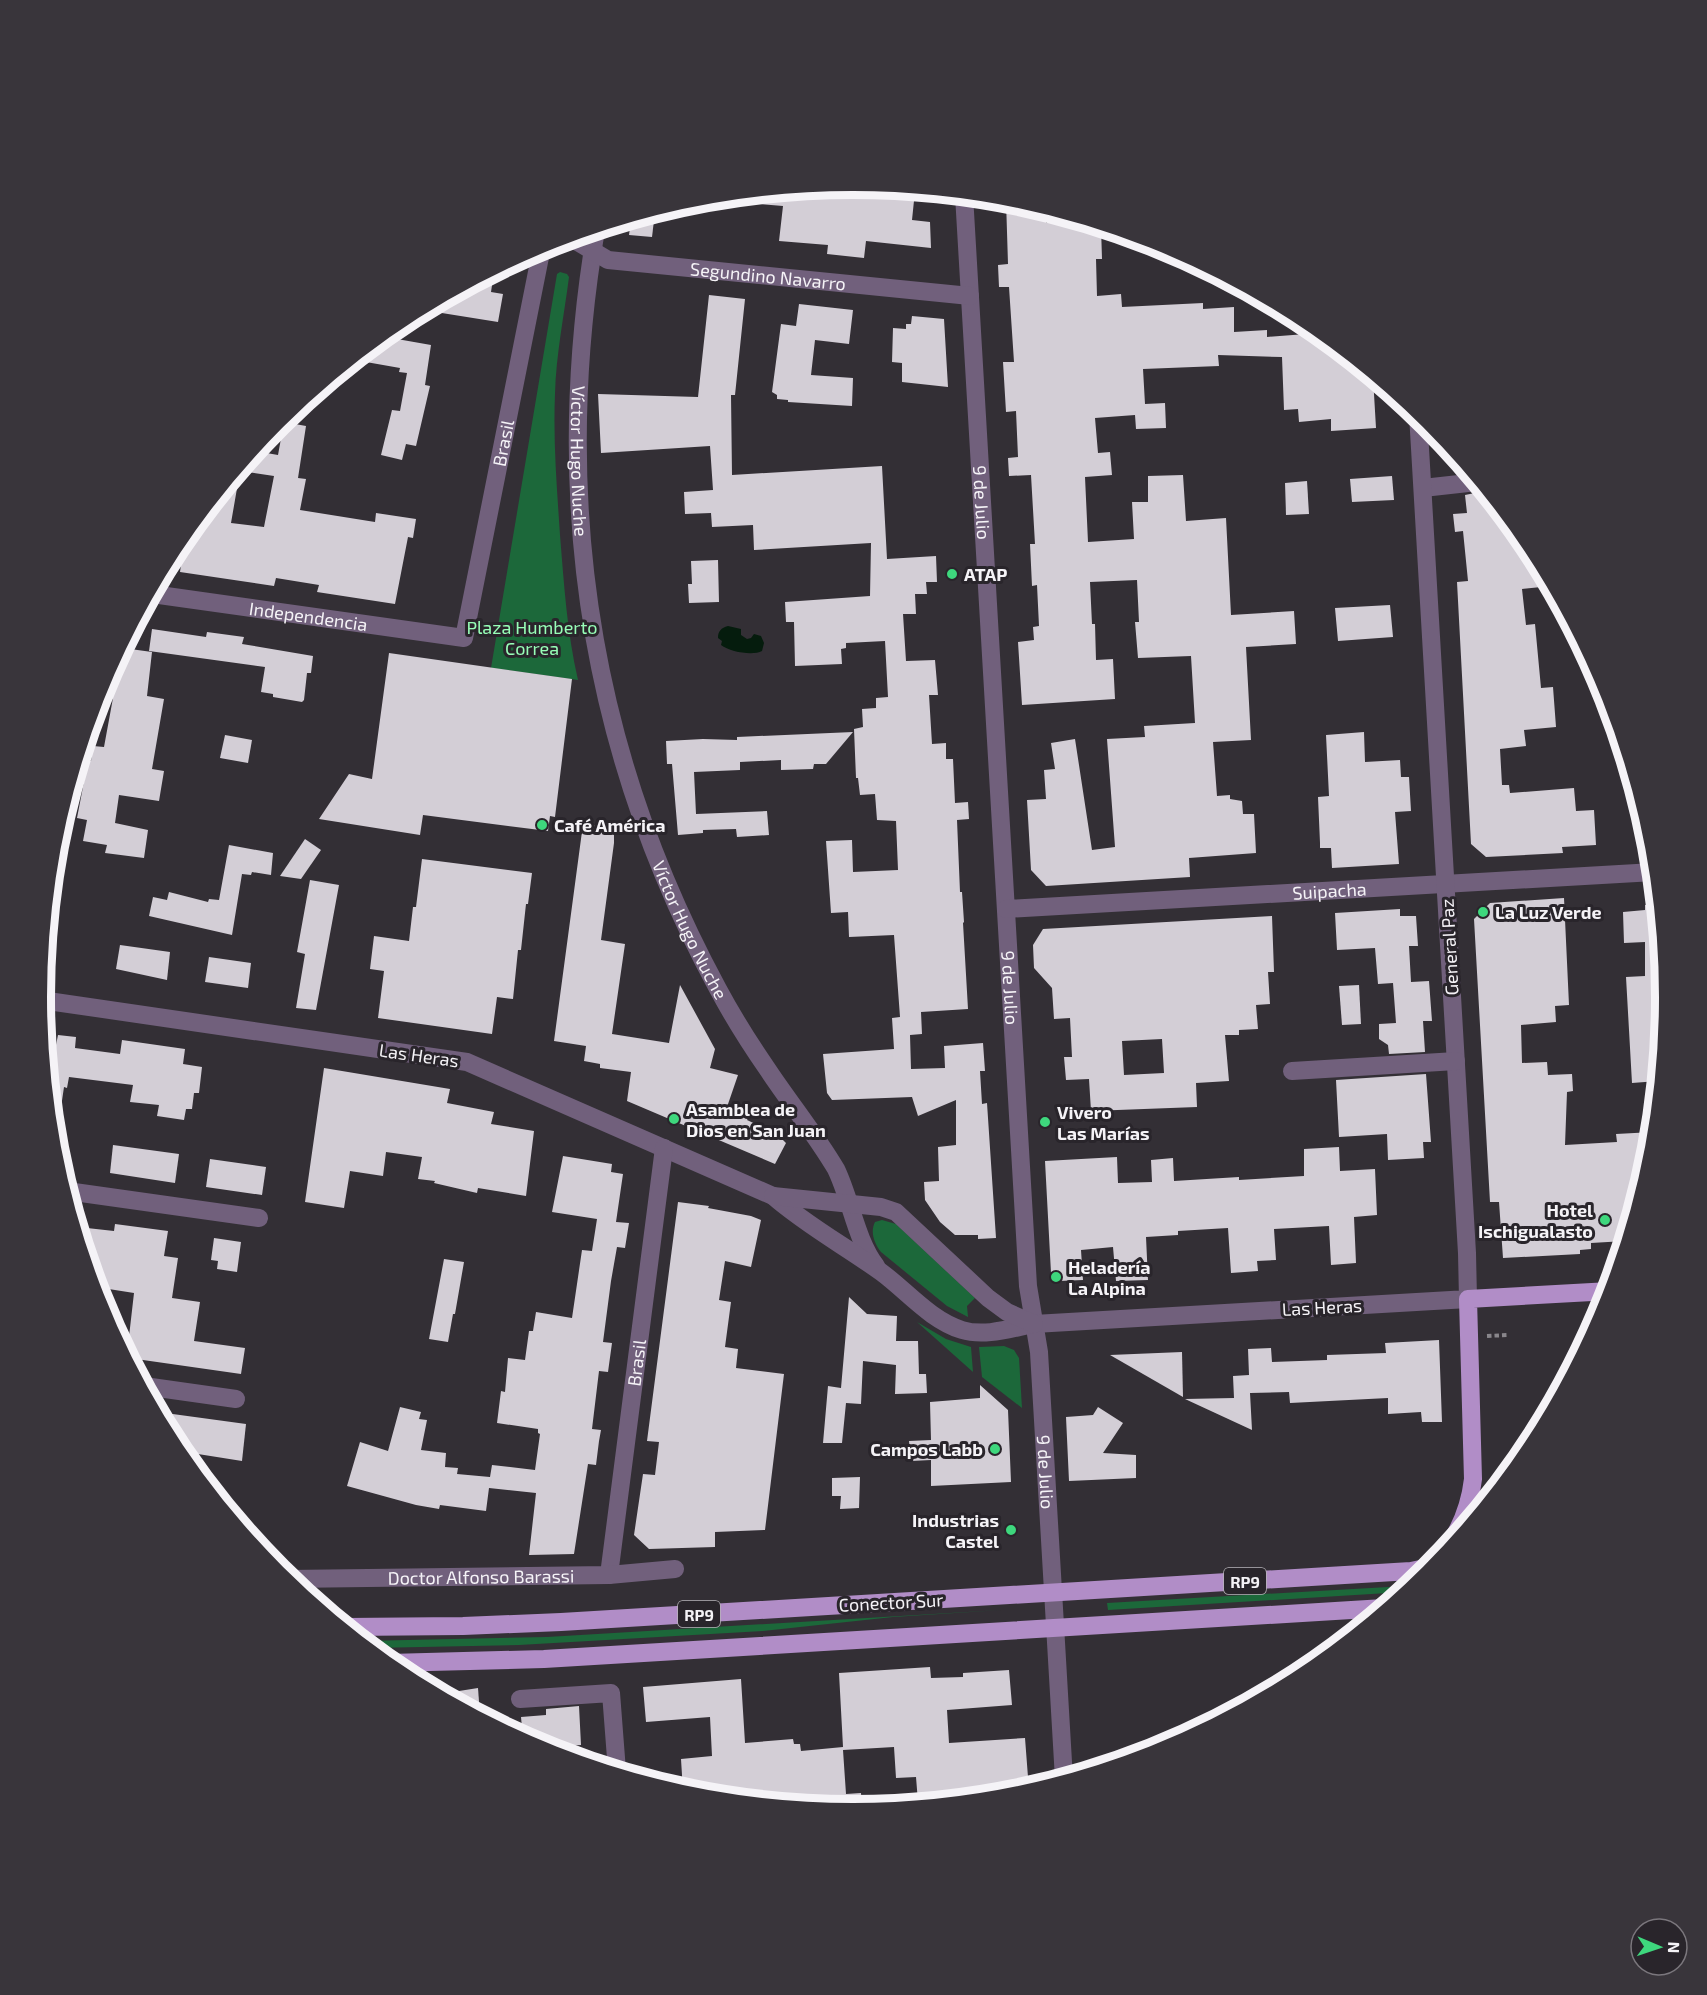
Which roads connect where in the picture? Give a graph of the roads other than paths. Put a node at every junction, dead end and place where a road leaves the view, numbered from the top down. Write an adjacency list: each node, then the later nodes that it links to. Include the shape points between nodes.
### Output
1 (964, 203): 6 (street, 9 de Julio)
2 (595, 238): 4 (street, Víctor Hugo Nuche)
3 (580, 244): 4 (street, Segundino Navarro)
4 (593, 251): 6 (street, Segundino Navarro, via 608,260); 21 (street, Víctor Hugo Nuche, via 579,369 578,507 588,599 615,734 659,865 697,949 766,1069 836,1169)
5 (540, 259): 11 (street, Brasil)
6 (970, 296): 14 (street, 9 de Julio)
7 (1419, 428): 9 (street, General Paz)
8 (1469, 483): 9 (street)
9 (1423, 488): 13 (street, General Paz)
10 (160, 595): 11 (street, Independencia)
11 (464, 638)
12 (1646, 872): 13 (street, Suipacha)
13 (1446, 884): 14 (street, Suipacha); 16 (street, General Paz)
14 (1006, 909): 26 (street, 9 de Julio, via 1028,1286)
15 (51, 1001): 18 (street, Las Heras, via 467,1062)
16 (1456, 1061): 17 (street); 25 (street, General Paz)
17 (1292, 1071)
18 (664, 1148): 20 (street, Las Heras); 34 (street, Brasil)
19 (75, 1192): 22 (street)
20 (772, 1196): 21 (street, Las Heras); 23 (street, Las Heras)
21 (850, 1204): 23 (street, Víctor Hugo Nuche, via 865,1248); 26 (street, Las Heras, via 896,1212 988,1298)
22 (260, 1218)
23 (881, 1272): 26 (street, Las Heras, via 936,1317 961,1330 996,1331)
24 (1600, 1292): 25 (main road, Las Heras)
25 (1468, 1299): 26 (street, Las Heras); 29 (main road, General Paz)
26 (1034, 1324): 36 (street, 9 de Julio, via 1039,1352)
27 (153, 1387): 28 (street)
28 (236, 1399)
29 (1473, 1479): 30 (main road, General Paz); 31 (main road, General Paz)
30 (1479, 1499)
31 (1461, 1522)
32 (675, 1569): 34 (street, Doctor Alfonso Barassi)
33 (1416, 1570): 36 (main road, Conector Sur / RP9)
34 (609, 1575): 35 (street, Doctor Alfonso Barassi)
35 (301, 1579)
36 (1053, 1592): 38 (main road, Conector Sur / RP9, via 561,1622); 39 (street, 9 de Julio)
37 (1374, 1609): 39 (main road, Conector Sur / RP9)
38 (356, 1627)
39 (1055, 1628): 40 (main road, Conector Sur / RP9, via 536,1659); 43 (street, 9 de Julio)
40 (405, 1663)
41 (520, 1699): 42 (street, via 611,1693)
42 (616, 1764)
43 (1064, 1772)

